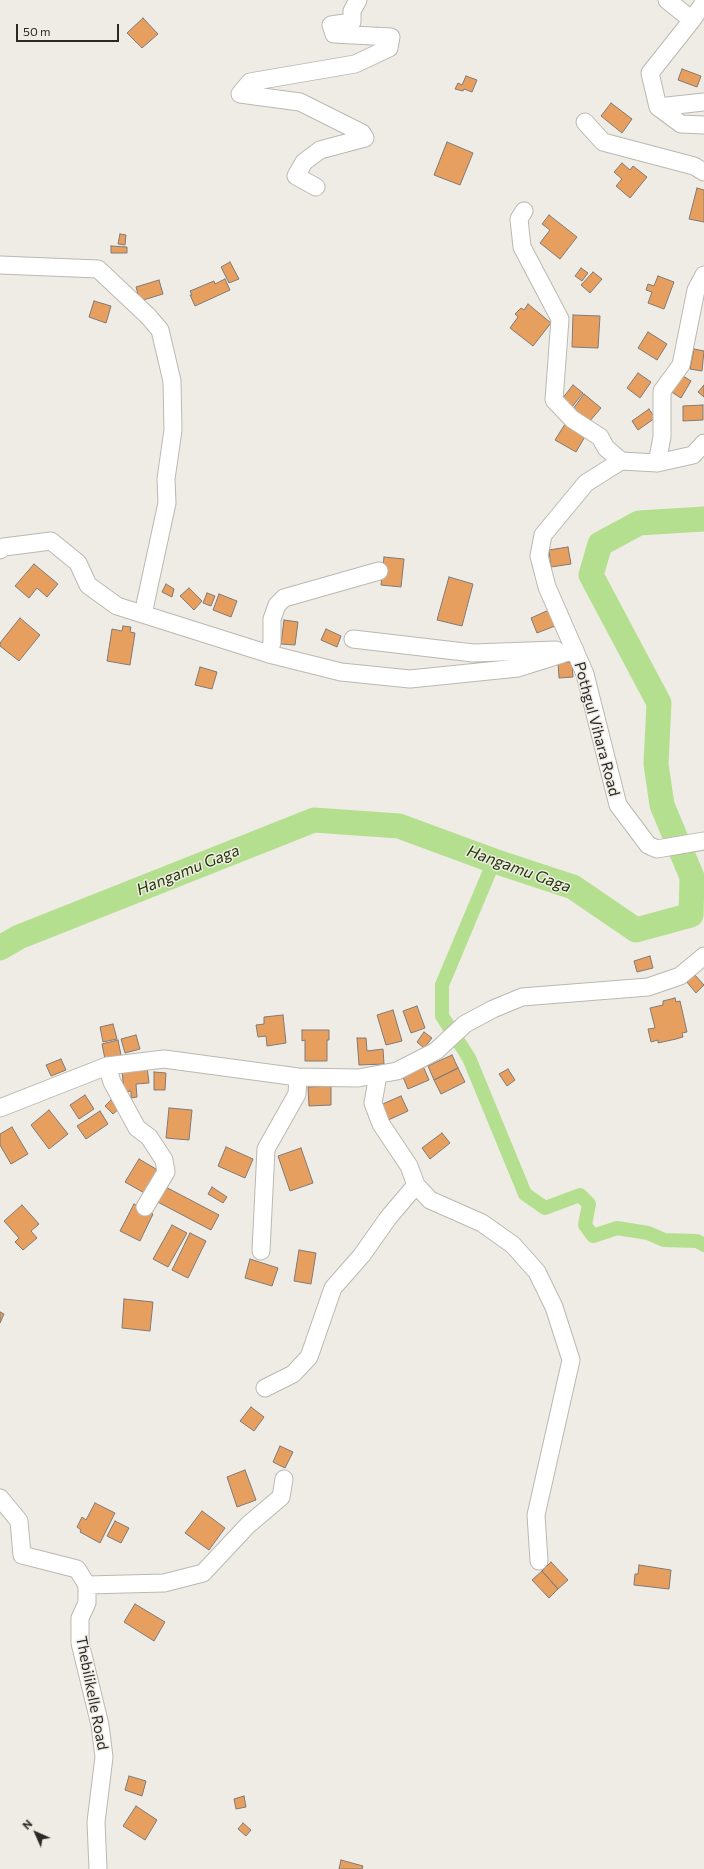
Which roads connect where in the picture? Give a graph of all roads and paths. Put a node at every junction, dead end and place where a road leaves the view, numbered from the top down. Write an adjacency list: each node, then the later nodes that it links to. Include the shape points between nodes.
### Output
1 (358, 0): 10 (street, via 352,11 352,22 331,25 334,34 391,37 389,48 355,64 250,82 240,94 300,102 362,133 366,138 320,150 304,162 296,176)
2 (667, 0): 4 (street)
3 (704, 0): 4 (street)
4 (692, 20): 6 (street, via 650,73)
5 (704, 102): 6 (street)
6 (658, 107): 8 (street, via 681,124)
7 (585, 122): 9 (street, via 603,142 694,166)
8 (704, 125)
9 (704, 172)
10 (316, 187)
11 (524, 211): 15 (street, via 519,219 522,247 560,318 554,400 572,419 600,437 606,448)
12 (0, 265): 19 (street, via 98,269 160,330 172,381 173,430 166,479 167,503)
13 (704, 275): 16 (street, via 696,290 681,365 662,391 662,437)
14 (704, 443): 16 (street, via 693,455)
15 (621, 460): 16 (street); 21 (street, Pothgul Vihara Road, via 586,483 543,535 539,556 547,587)
16 (657, 463)
17 (0, 550): 19 (street, via 4,547 51,540 78,563 88,585 117,606)
18 (379, 571): 22 (street, via 284,598 277,605 272,620)
19 (143, 614): 22 (street)
20 (354, 639): 21 (street, via 474,653)
21 (575, 650): 22 (street, via 518,668 410,679 341,672); 23 (street, Pothgul Vihara Road, via 585,674 618,806 648,845 657,849)
22 (269, 654)
23 (704, 841)
24 (704, 956): 26 (street, via 680,976 648,987 522,997 465,1024 436,1051 397,1071)
25 (107, 1066): 27 (street, via 164,1059); 28 (street); 30 (street, via 112,1082 137,1128 149,1137 164,1160 166,1172)
26 (378, 1074): 27 (street, via 358,1078); 29 (street, via 373,1103 381,1124 409,1166)
27 (298, 1077): 31 (street, via 297,1094 266,1149)
28 (0, 1108)
29 (416, 1185): 32 (street, via 388,1218 362,1256 333,1288 309,1357 293,1374); 35 (street, via 430,1200 482,1223 514,1245 537,1272 554,1307 571,1360 536,1515)
30 (145, 1207)
31 (261, 1251)
32 (265, 1388)
33 (284, 1480): 36 (street, via 281,1497 248,1524 203,1573 164,1583)
34 (0, 1498): 36 (street, via 19,1521 22,1555 77,1569)
35 (539, 1561)
36 (87, 1585): 37 (street, Thebilikelle Road, via 87,1603 80,1618 80,1643 100,1725 104,1757 96,1822)
37 (98, 1869)

